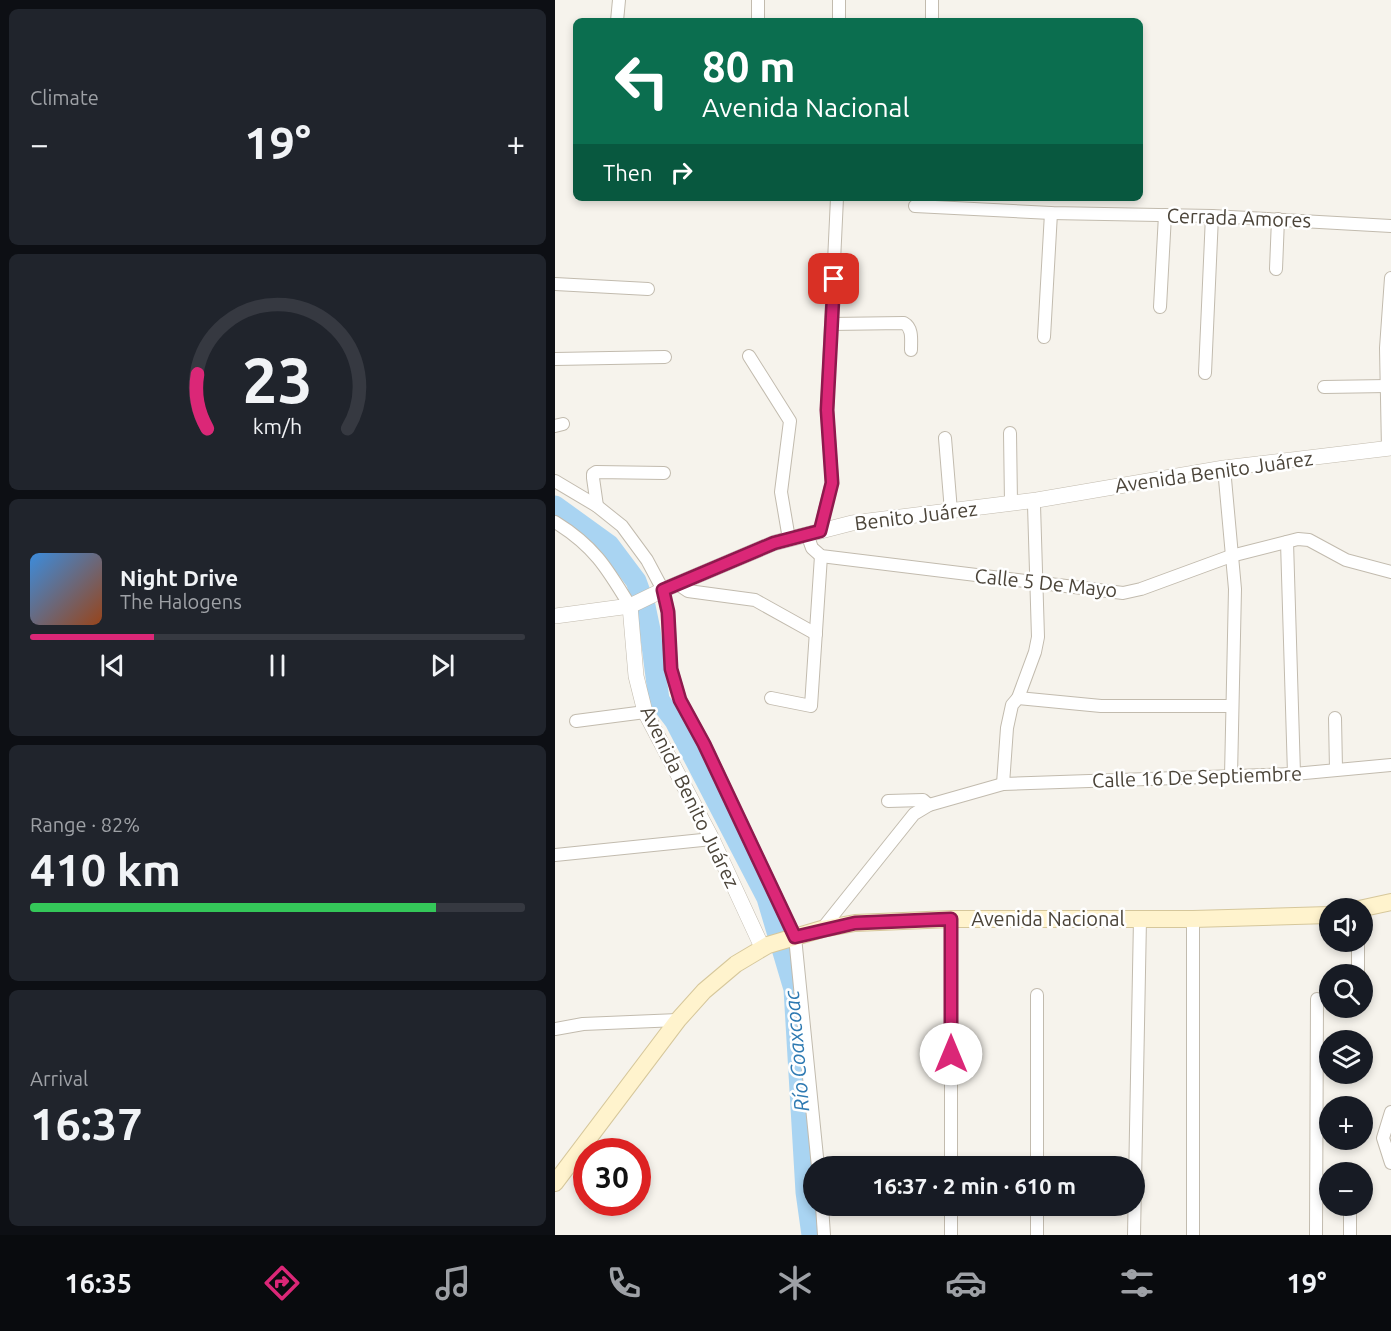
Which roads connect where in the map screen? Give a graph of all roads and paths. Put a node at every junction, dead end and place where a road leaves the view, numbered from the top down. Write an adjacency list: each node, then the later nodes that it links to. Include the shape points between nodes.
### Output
1 (619, 0): 5 (street)
2 (759, 0): 6 (street)
3 (839, 0): 7 (street)
4 (932, 0): 8 (street)
5 (617, 18)
6 (758, 18)
7 (839, 18)
8 (932, 18)
9 (837, 201): 22 (street)
10 (922, 204): 11 (street, Cerrada Amores)
11 (1051, 213): 12 (street, Cerrada Amores); 23 (street)
12 (1165, 215): 13 (street, Cerrada Amores); 20 (street)
13 (1212, 216): 14 (street, Cerrada Amores); 28 (street)
14 (1278, 219): 15 (street, Cerrada Amores); 16 (street)
15 (1391, 226)
16 (1276, 269)
17 (1391, 278): 21 (street)
18 (555, 284): 19 (street)
19 (648, 289)
20 (1160, 307)
21 (1390, 311): 29 (street)
22 (831, 324): 24 (street, via 904,322 908,325); 42 (street, via 827,410 832,483)
23 (1044, 337)
24 (911, 350)
25 (749, 356): 43 (street, via 790,421 780,492)
26 (665, 357): 27 (street)
27 (555, 359)
28 (1205, 373)
29 (1387, 386): 30 (street); 33 (street)
30 (1324, 387)
31 (1010, 433): 38 (street)
32 (945, 438): 40 (street)
33 (1389, 448): 34 (street, Avenida Benito Juárez)
34 (1224, 468): 37 (street, Avenida Benito Juárez); 46 (street)
35 (664, 473): 39 (street, via 596,472 593,474)
36 (555, 481): 39 (street)
37 (1037, 500): 38 (street, Benito Juárez); 48 (street)
38 (1011, 504): 40 (street, Benito Juárez)
39 (597, 506): 50 (street, via 623,526 648,560)
40 (951, 511): 42 (street, Benito Juárez, via 852,523)
41 (555, 522): 51 (street, via 576,535 605,564)
42 (814, 533): 43 (street, Benito Juárez); 45 (street, via 812,548)
43 (789, 539): 49 (street, Benito Juárez)
44 (1287, 542): 46 (street, Calle 5 De Mayo); 47 (street, Calle 5 De Mayo, via 1309,540 1346,560); 62 (street)
45 (821, 556): 48 (street, Calle 5 De Mayo); 53 (street)
46 (1231, 556): 48 (street, Calle 5 De Mayo, via 1123,593); 56 (street, via 1235,589)
47 (1391, 572)
48 (1036, 584): 55 (street, via 1038,637)
49 (679, 585): 50 (street, Benito Juárez); 53 (street, via 688,591 755,600)
50 (658, 592): 51 (street, Benito Juárez); 76 (street, via 668,612 671,669 680,700 704,744)
51 (634, 605): 52 (street); 57 (street, Avenida Benito Juárez, via 636,676)
52 (555, 616)
53 (816, 634): 54 (street, via 811,706)
54 (771, 698)
55 (1018, 698): 56 (street, via 1101,706); 64 (street, via 1012,705 1007,728)
56 (1231, 706): 63 (street)
57 (645, 712): 59 (street); 67 (street, Avenida Benito Juárez)
58 (1335, 718): 61 (street)
59 (576, 721)
60 (1391, 765): 61 (street, Calle 16 De Septiembre)
61 (1336, 769): 62 (street, Calle 16 De Septiembre)
62 (1295, 774): 63 (street, Calle 16 De Septiembre)
63 (1231, 776): 64 (street, Calle 16 De Septiembre)
64 (1003, 784): 66 (street, Calle 16 De Septiembre)
65 (888, 801): 66 (street, via 923,800)
66 (929, 805): 75 (street, via 914,814)
67 (712, 839): 68 (street); 77 (street, Avenida Benito Juárez)
68 (555, 855)
69 (1391, 902): 70 (main road)
70 (1373, 906)
71 (1319, 915): 74 (main road, Avenida Nacional)
72 (951, 919): 73 (main road, Avenida Nacional); 75 (main road, Avenida Nacional, via 855,923); 84 (street)
73 (1140, 919): 74 (main road, Avenida Nacional); 95 (street)
74 (1193, 920): 96 (street)
75 (822, 929): 76 (main road, Avenida Nacional)
76 (791, 938): 77 (main road, Avenida Nacional); 83 (street)
77 (765, 946): 80 (main road, Avenida Nacional, via 704,991)
78 (1037, 995): 85 (street)
79 (1317, 999): 97 (street)
80 (678, 1020): 81 (street); 87 (main road, Avenida Nacional)
81 (555, 1029)
82 (1391, 1112): 86 (street, via 1383,1138)
83 (817, 1156)
84 (951, 1156)
85 (1037, 1156)
86 (1391, 1163)
87 (555, 1183)
88 (823, 1216): 92 (street)
89 (951, 1216): 93 (street)
90 (1037, 1216): 94 (street)
91 (1350, 1216): 98 (street)
92 (824, 1235)
93 (951, 1235)
94 (1037, 1235)
95 (1134, 1235)
96 (1193, 1235)
97 (1316, 1235)
98 (1350, 1235)

